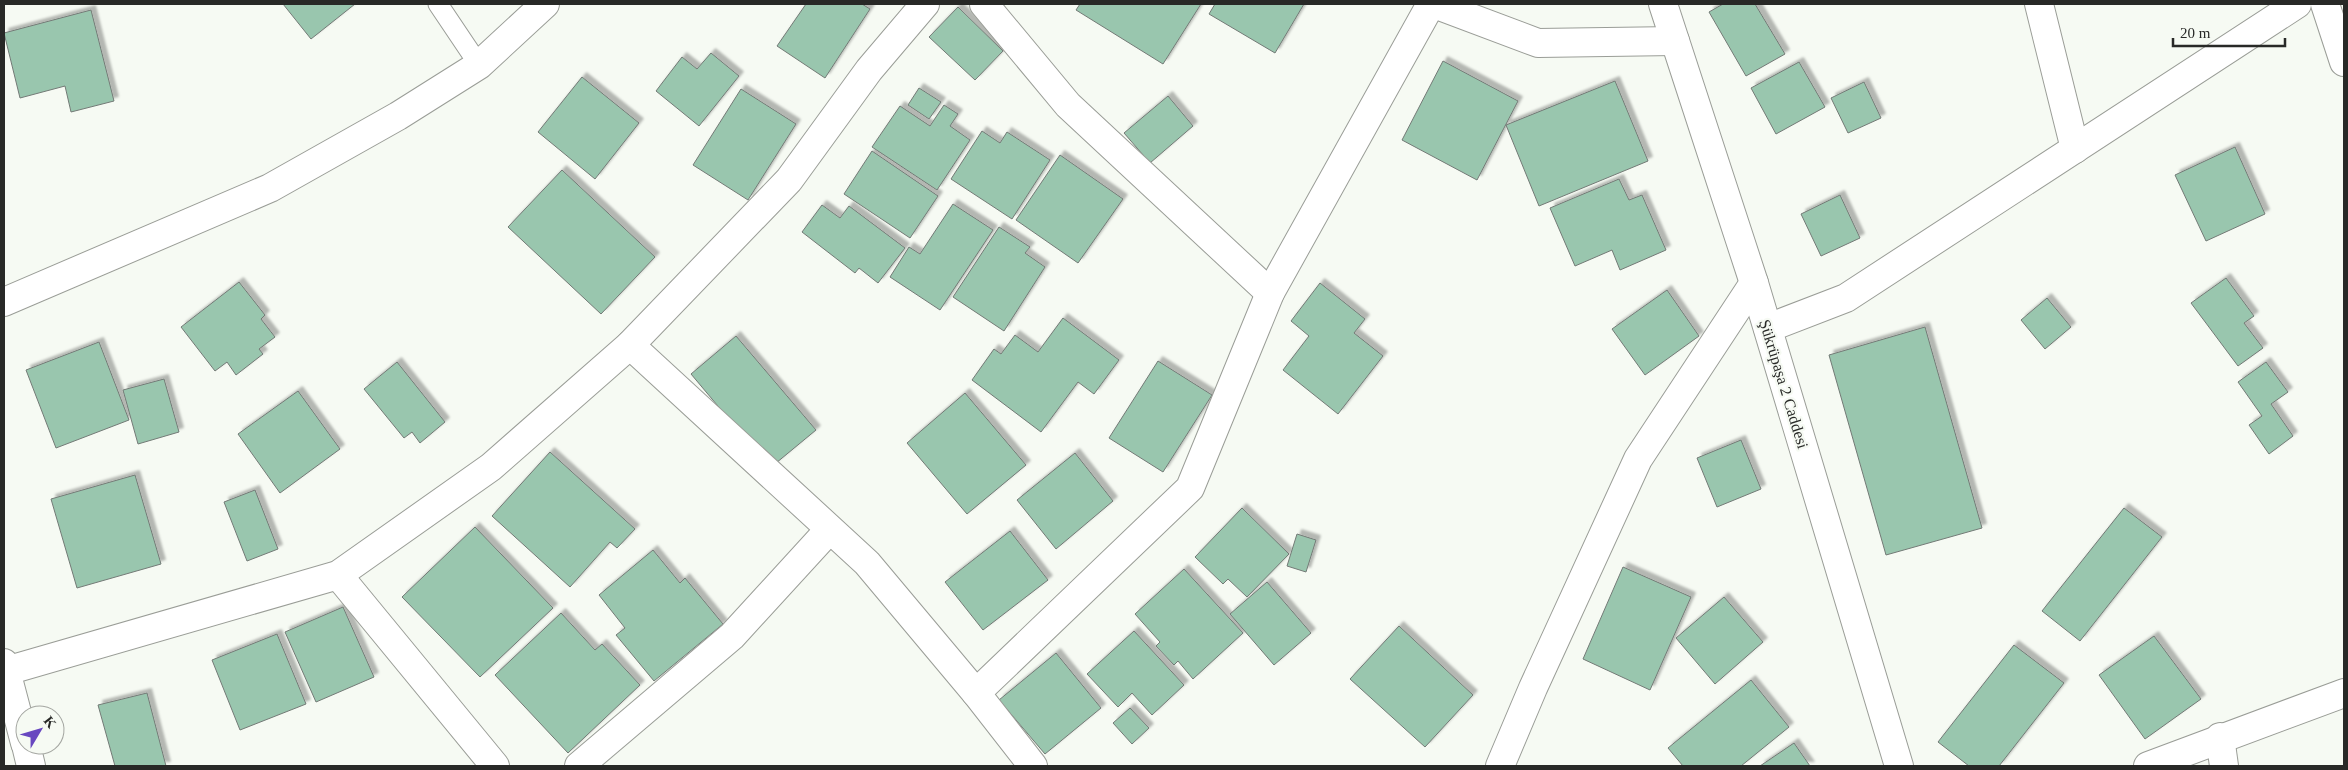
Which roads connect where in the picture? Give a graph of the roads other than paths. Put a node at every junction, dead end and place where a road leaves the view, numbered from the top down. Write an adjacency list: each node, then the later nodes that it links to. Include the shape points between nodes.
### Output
1 (438, 4): 12 (lane)
2 (546, 4): 12 (street)
3 (925, 4): 18 (street, via 869,70 789,180)
4 (984, 4): 15 (street, via 1068,105)
5 (1432, 4): 10 (street, via 1538,43); 15 (street)
6 (1664, 4): 10 (street, Şükrüpaşa 2 Caddesi)
7 (2039, 4): 13 (street)
8 (2297, 4): 13 (street)
9 (2325, 4): 11 (street)
10 (1675, 41): 14 (street, Şükrüpaşa 2 Caddesi)
11 (2344, 62)
12 (479, 65): 16 (street, via 398,116 270,188)
13 (2075, 149): 17 (street, via 1846,298)
14 (1754, 283): 17 (street, Şükrüpaşa 2 Caddesi); 29 (street, via 1638,459)
15 (1270, 293): 22 (street, via 1190,488)
16 (4, 302)
17 (1768, 328): 30 (street, Şükrüpaşa 2 Caddesi)
18 (630, 344): 19 (street); 20 (street, via 490,467)
19 (829, 530): 22 (street, via 867,563); 27 (street, via 732,636)
20 (338, 575): 21 (street); 26 (street)
21 (5, 667): 24 (street)
22 (976, 692): 28 (street)
23 (2344, 692): 25 (street)
24 (15, 706)
25 (2220, 737): 31 (street); 32 (street)
26 (495, 766)
27 (579, 766)
28 (1033, 766)
29 (1500, 766)
30 (1899, 766)
31 (2148, 766)
32 (2224, 766)

